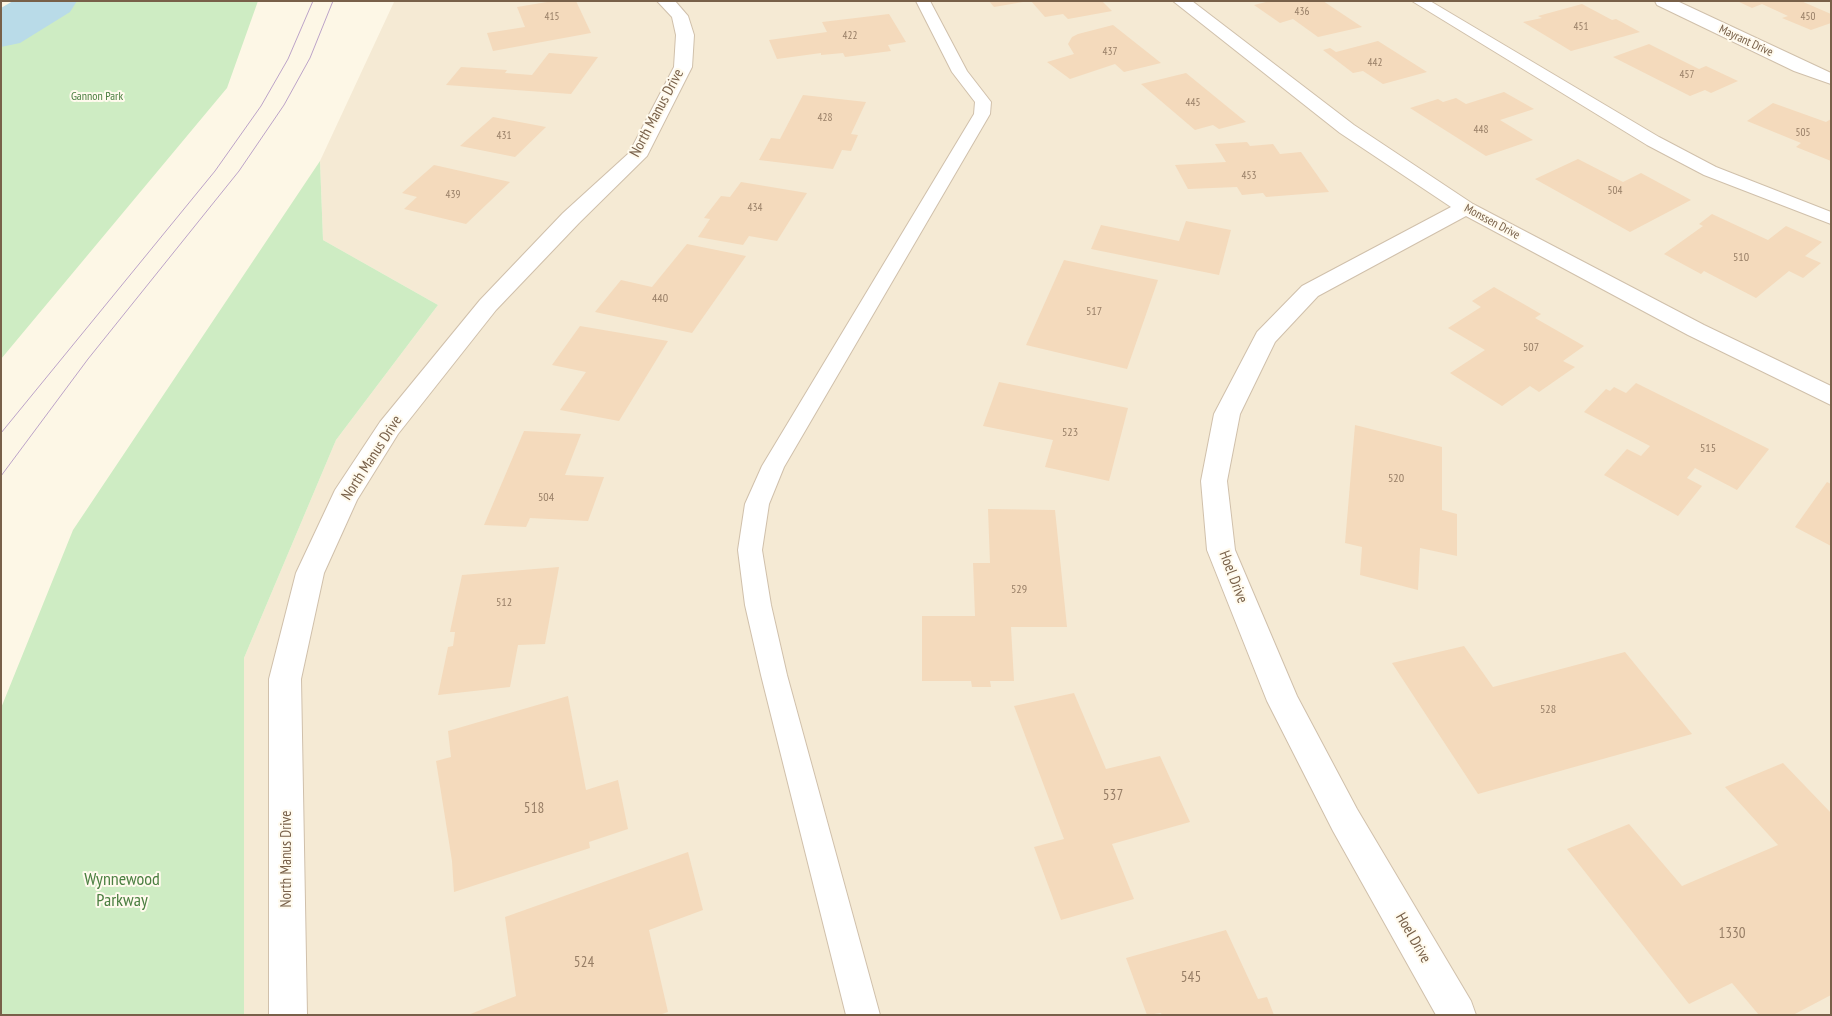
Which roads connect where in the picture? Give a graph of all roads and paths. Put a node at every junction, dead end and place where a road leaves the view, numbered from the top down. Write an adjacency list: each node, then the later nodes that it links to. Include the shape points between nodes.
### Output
1 (665, 1): 10 (street, North Manus Drive, via 680,16 685,35 683,67 637,156 571,218 488,305 389,428 345,497 310,573 286,679)
2 (923, 1): 11 (lane, via 960,72 983,102 982,114 773,466 757,504 750,550 758,605 774,675)
3 (1181, 1): 7 (street, Monssen Drive, via 1347,129)
4 (1419, 1): 8 (lane, via 1645,136 1710,171)
5 (1663, 1): 6 (street, Mayrant Drive, via 1800,67)
6 (1831, 78)
7 (1466, 208): 9 (street, Monssen Drive, via 1696,330); 12 (street, Hoel Drive, via 1310,291 1265,338 1226,414 1214,481 1221,550 1283,701 1345,820)
8 (1831, 219)
9 (1831, 396)
10 (288, 1015)
11 (863, 1015)
12 (1457, 1015)

